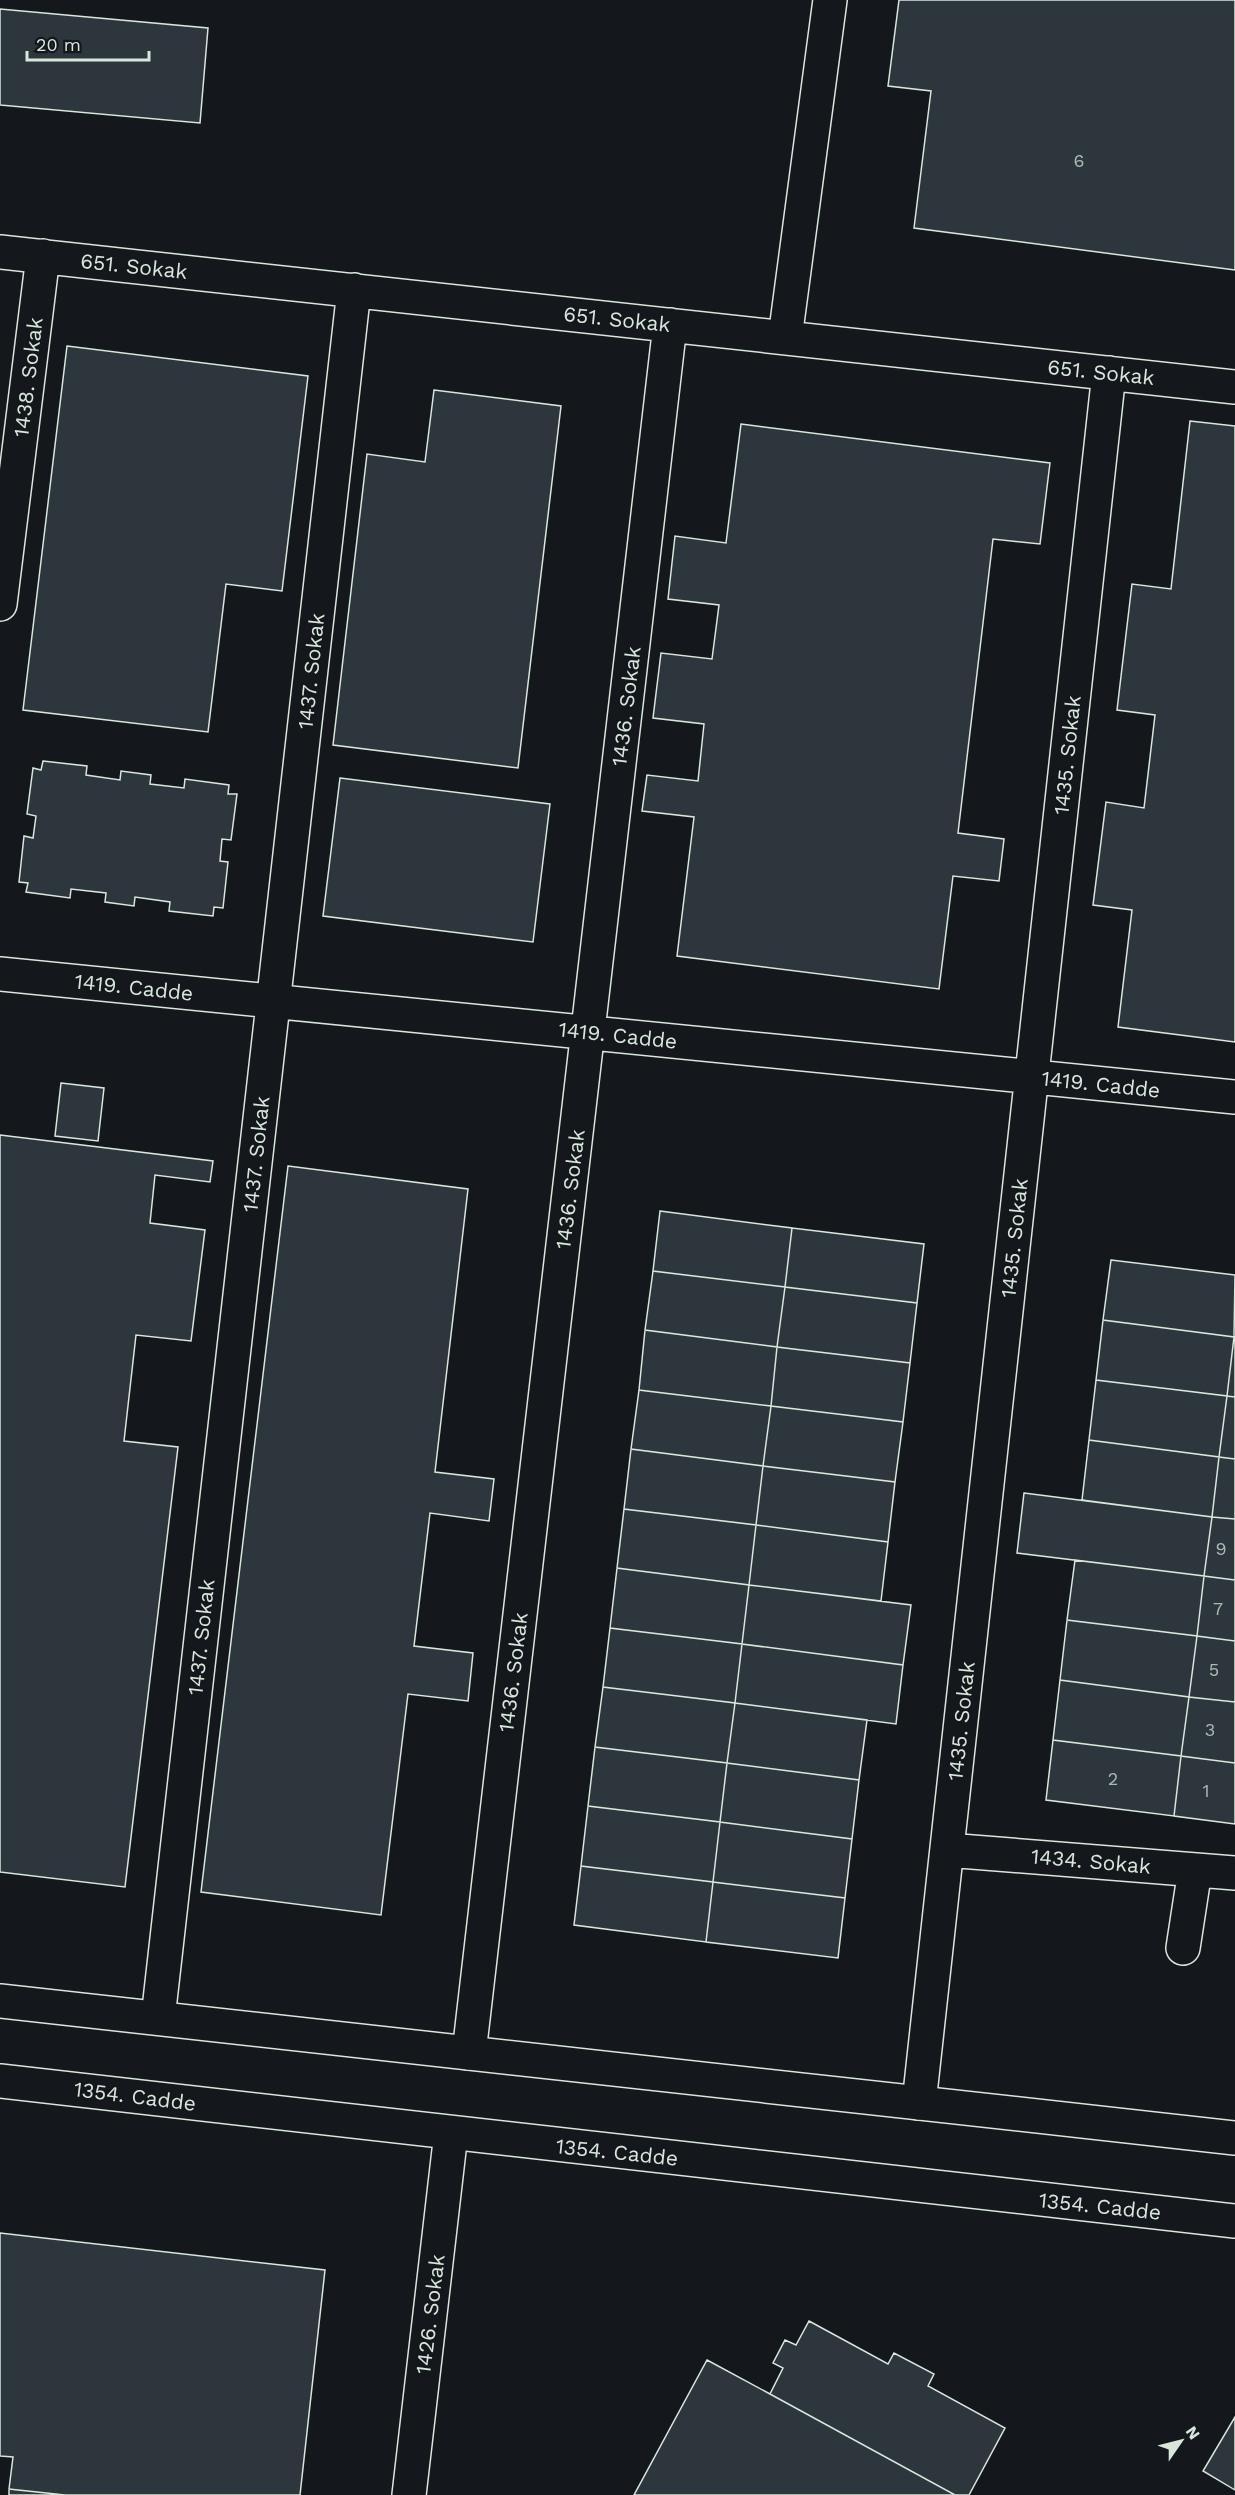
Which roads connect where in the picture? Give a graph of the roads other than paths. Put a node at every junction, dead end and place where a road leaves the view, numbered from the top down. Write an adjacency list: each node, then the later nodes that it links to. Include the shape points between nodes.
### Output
1 (830, 0): 6 (street)
2 (0, 252): 3 (street, 651. Sokak)
3 (43, 256): 4 (street, 651. Sokak); 9 (street, 1438. Sokak)
4 (354, 290): 5 (street, 651. Sokak); 11 (street, 1437. Sokak)
5 (670, 325): 6 (street, 651. Sokak); 12 (street, 1436. Sokak)
6 (786, 338): 7 (street, 651. Sokak)
7 (1109, 373): 8 (street, 651. Sokak); 13 (street, 1435. Sokak)
8 (1235, 387)
9 (0, 604)
10 (0, 974): 11 (street, 1419. Cadde)
11 (273, 1001): 12 (street, 1419. Cadde); 20 (street, 1437. Sokak)
12 (588, 1033): 13 (street, 1419. Cadde); 21 (street, 1436. Sokak)
13 (1032, 1077): 14 (street, 1419. Cadde); 15 (street, 1435. Sokak)
14 (1235, 1097)
15 (947, 1850): 16 (street, 1434. Sokak); 23 (street, 1435. Sokak)
16 (1195, 1870): 17 (street, 1434. Sokak); 18 (street)
17 (1235, 1873)
18 (1183, 1948)
19 (0, 2001): 20 (street)
20 (158, 2018): 21 (street)
21 (469, 2053): 23 (street)
22 (0, 2081): 24 (street, 1354. Cadde)
23 (919, 2103): 25 (street)
24 (451, 2133): 26 (street, 1354. Cadde); 27 (street, 1426. Sokak)
25 (1235, 2138)
26 (1235, 2221)
27 (409, 2495)

